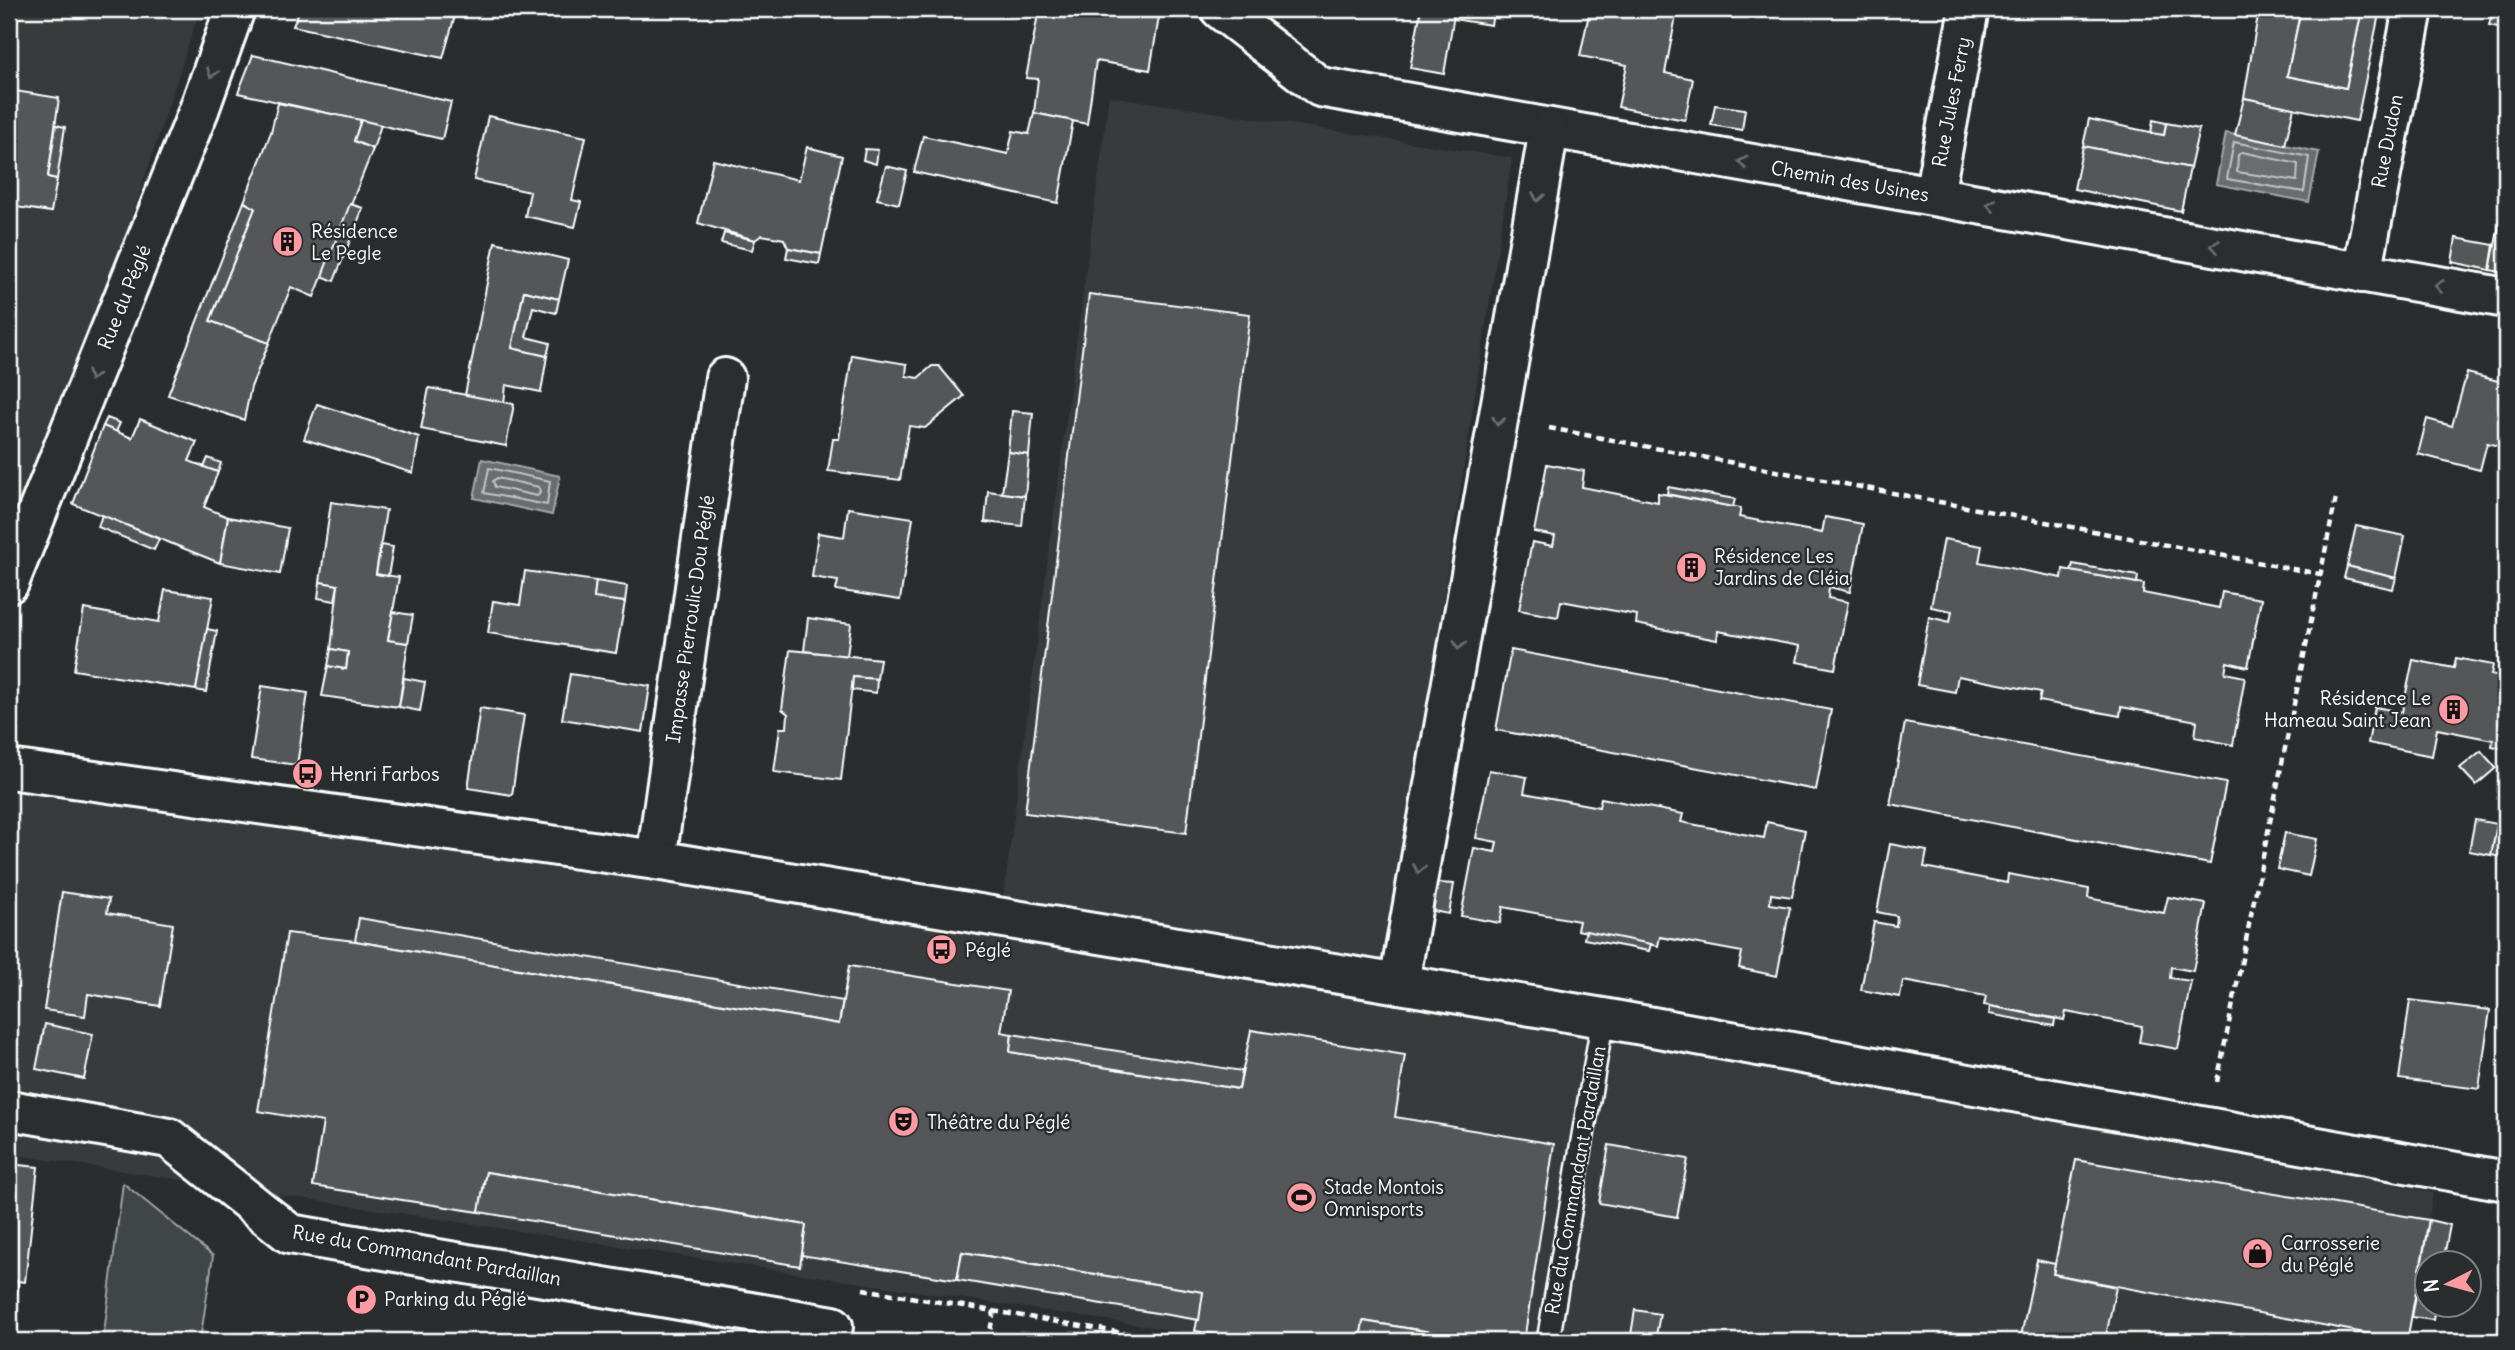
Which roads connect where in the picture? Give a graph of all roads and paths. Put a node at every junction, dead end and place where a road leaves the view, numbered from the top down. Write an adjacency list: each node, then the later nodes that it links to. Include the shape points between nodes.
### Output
1 (235, 9): 13 (street, Rue du Péglé, one-way to 13, via 199,110)
2 (1220, 9): 5 (street, Chemin des Usines, via 1320,87)
3 (1969, 9): 6 (street, Rue Jules Ferry)
4 (2413, 9): 7 (street, Rue Dudon)
5 (1549, 130): 6 (street, Chemin des Usines, one-way to 5); 16 (street, one-way to 16)
6 (1934, 195): 7 (street, Chemin des Usines, one-way to 6)
7 (2362, 273): 8 (street, Chemin des Usines, one-way to 7)
8 (2506, 298)
9 (725, 378): 15 (street, Impasse Pierroulic Dou Péglé)
10 (1549, 428): 12 (path)
11 (2336, 498): 12 (path)
12 (2320, 575): 18 (path)
13 (9, 583)
14 (9, 769): 15 (street)
15 (656, 860): 16 (street)
16 (1399, 984): 17 (street)
17 (1603, 1018): 20 (street); 26 (lane, Rue du Commandant Pardaillan)
18 (2216, 1087)
19 (9, 1110): 23 (street, Rue du Commandant Pardaillan, via 169,1138 290,1234)
20 (2506, 1181)
21 (858, 1288): 22 (path)
22 (994, 1311): 24 (path); 25 (path)
23 (832, 1334)
24 (988, 1341)
25 (1170, 1341)
26 (1548, 1341)

